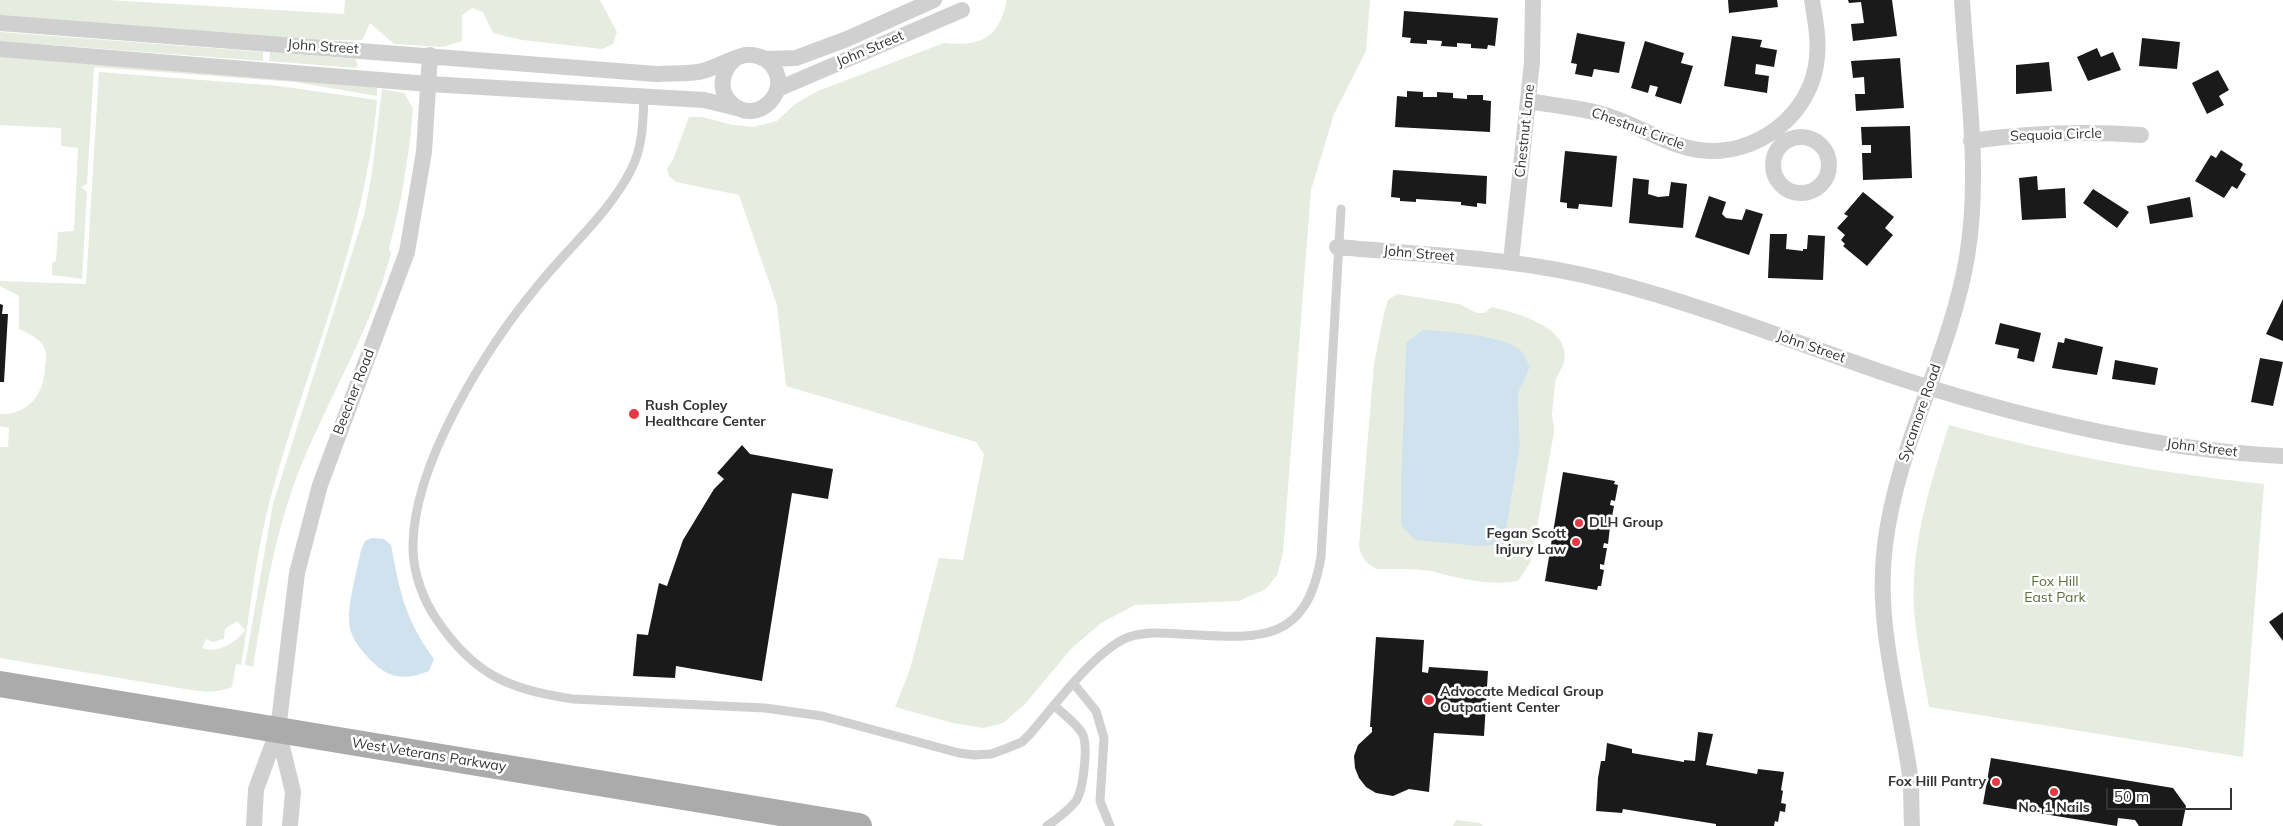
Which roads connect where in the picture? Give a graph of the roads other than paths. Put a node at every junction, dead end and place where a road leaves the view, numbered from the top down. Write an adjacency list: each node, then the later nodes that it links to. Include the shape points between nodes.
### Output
1 (934, 0): 9 (street, John Street, via 796,58)
2 (1533, 0): 15 (street, Chestnut Lane)
3 (1812, 0): 15 (street, Chestnut Circle, via 1818,38 1812,80 1801,105 1779,137 1736,149 1698,150 1593,112)
4 (1962, 0): 18 (street, Sycamore Road)
5 (962, 10): 13 (street, John Street)
6 (0, 22): 8 (street, John Street)
7 (0, 48): 12 (street, John Street)
8 (430, 55): 11 (street, John Street); 12 (street, Beecher Road)
9 (766, 59): 10 (street, via 745,55); 13 (street, via 774,67)
10 (735, 60): 11 (street, John Street, via 699,72); 16 (street, via 725,70 722,84 731,103)
11 (646, 73): 14 (street)
12 (429, 84): 14 (street, John Street); 27 (street, Beecher Road, via 424,152 407,252 320,484 297,573)
13 (778, 89): 16 (street, via 766,107)
14 (644, 96): 16 (street, John Street, via 704,100); 26 (lane, via 640,149 631,170 505,330 474,378 444,435 420,493 413,549 416,573 434,616 464,653 502,681 525,690 573,699 765,708 812,714 974,755 991,754 1022,742)
15 (1528, 101): 21 (street, Chestnut Lane)
16 (744, 110)
17 (2142, 135): 18 (street, Sequoia Circle, via 2091,132)
18 (1971, 141): 22 (street, Sycamore Road, via 1973,189 1967,258)
19 (1341, 209): 20 (lane)
20 (1337, 247): 21 (street, John Street); 25 (lane, via 1321,557 1318,578 1310,598 1299,615 1266,634 1243,638 1142,633 1124,639 1098,659)
21 (1511, 261): 22 (street, John Street, via 1607,281 1674,300)
22 (1929, 387): 23 (street, John Street, via 2126,437 2204,449); 33 (street, Sycamore Road, via 1892,503 1882,592 1887,643 1910,778)
23 (2283, 456)
24 (0, 684): 27 (main road, West Veterans Parkway)
25 (1074, 684): 26 (lane); 32 (lane, via 1096,710 1104,738 1100,801)
26 (1055, 706): 31 (lane, via 1082,734 1084,771 1077,799 1063,815)
27 (278, 730): 28 (street, Beecher Road, via 256,789); 29 (street, Beecher Road, via 293,792); 30 (main road, West Veterans Parkway)
28 (254, 826)
29 (290, 826)
30 (859, 826)
31 (1047, 826)
32 (1110, 826)
33 (1912, 826)

